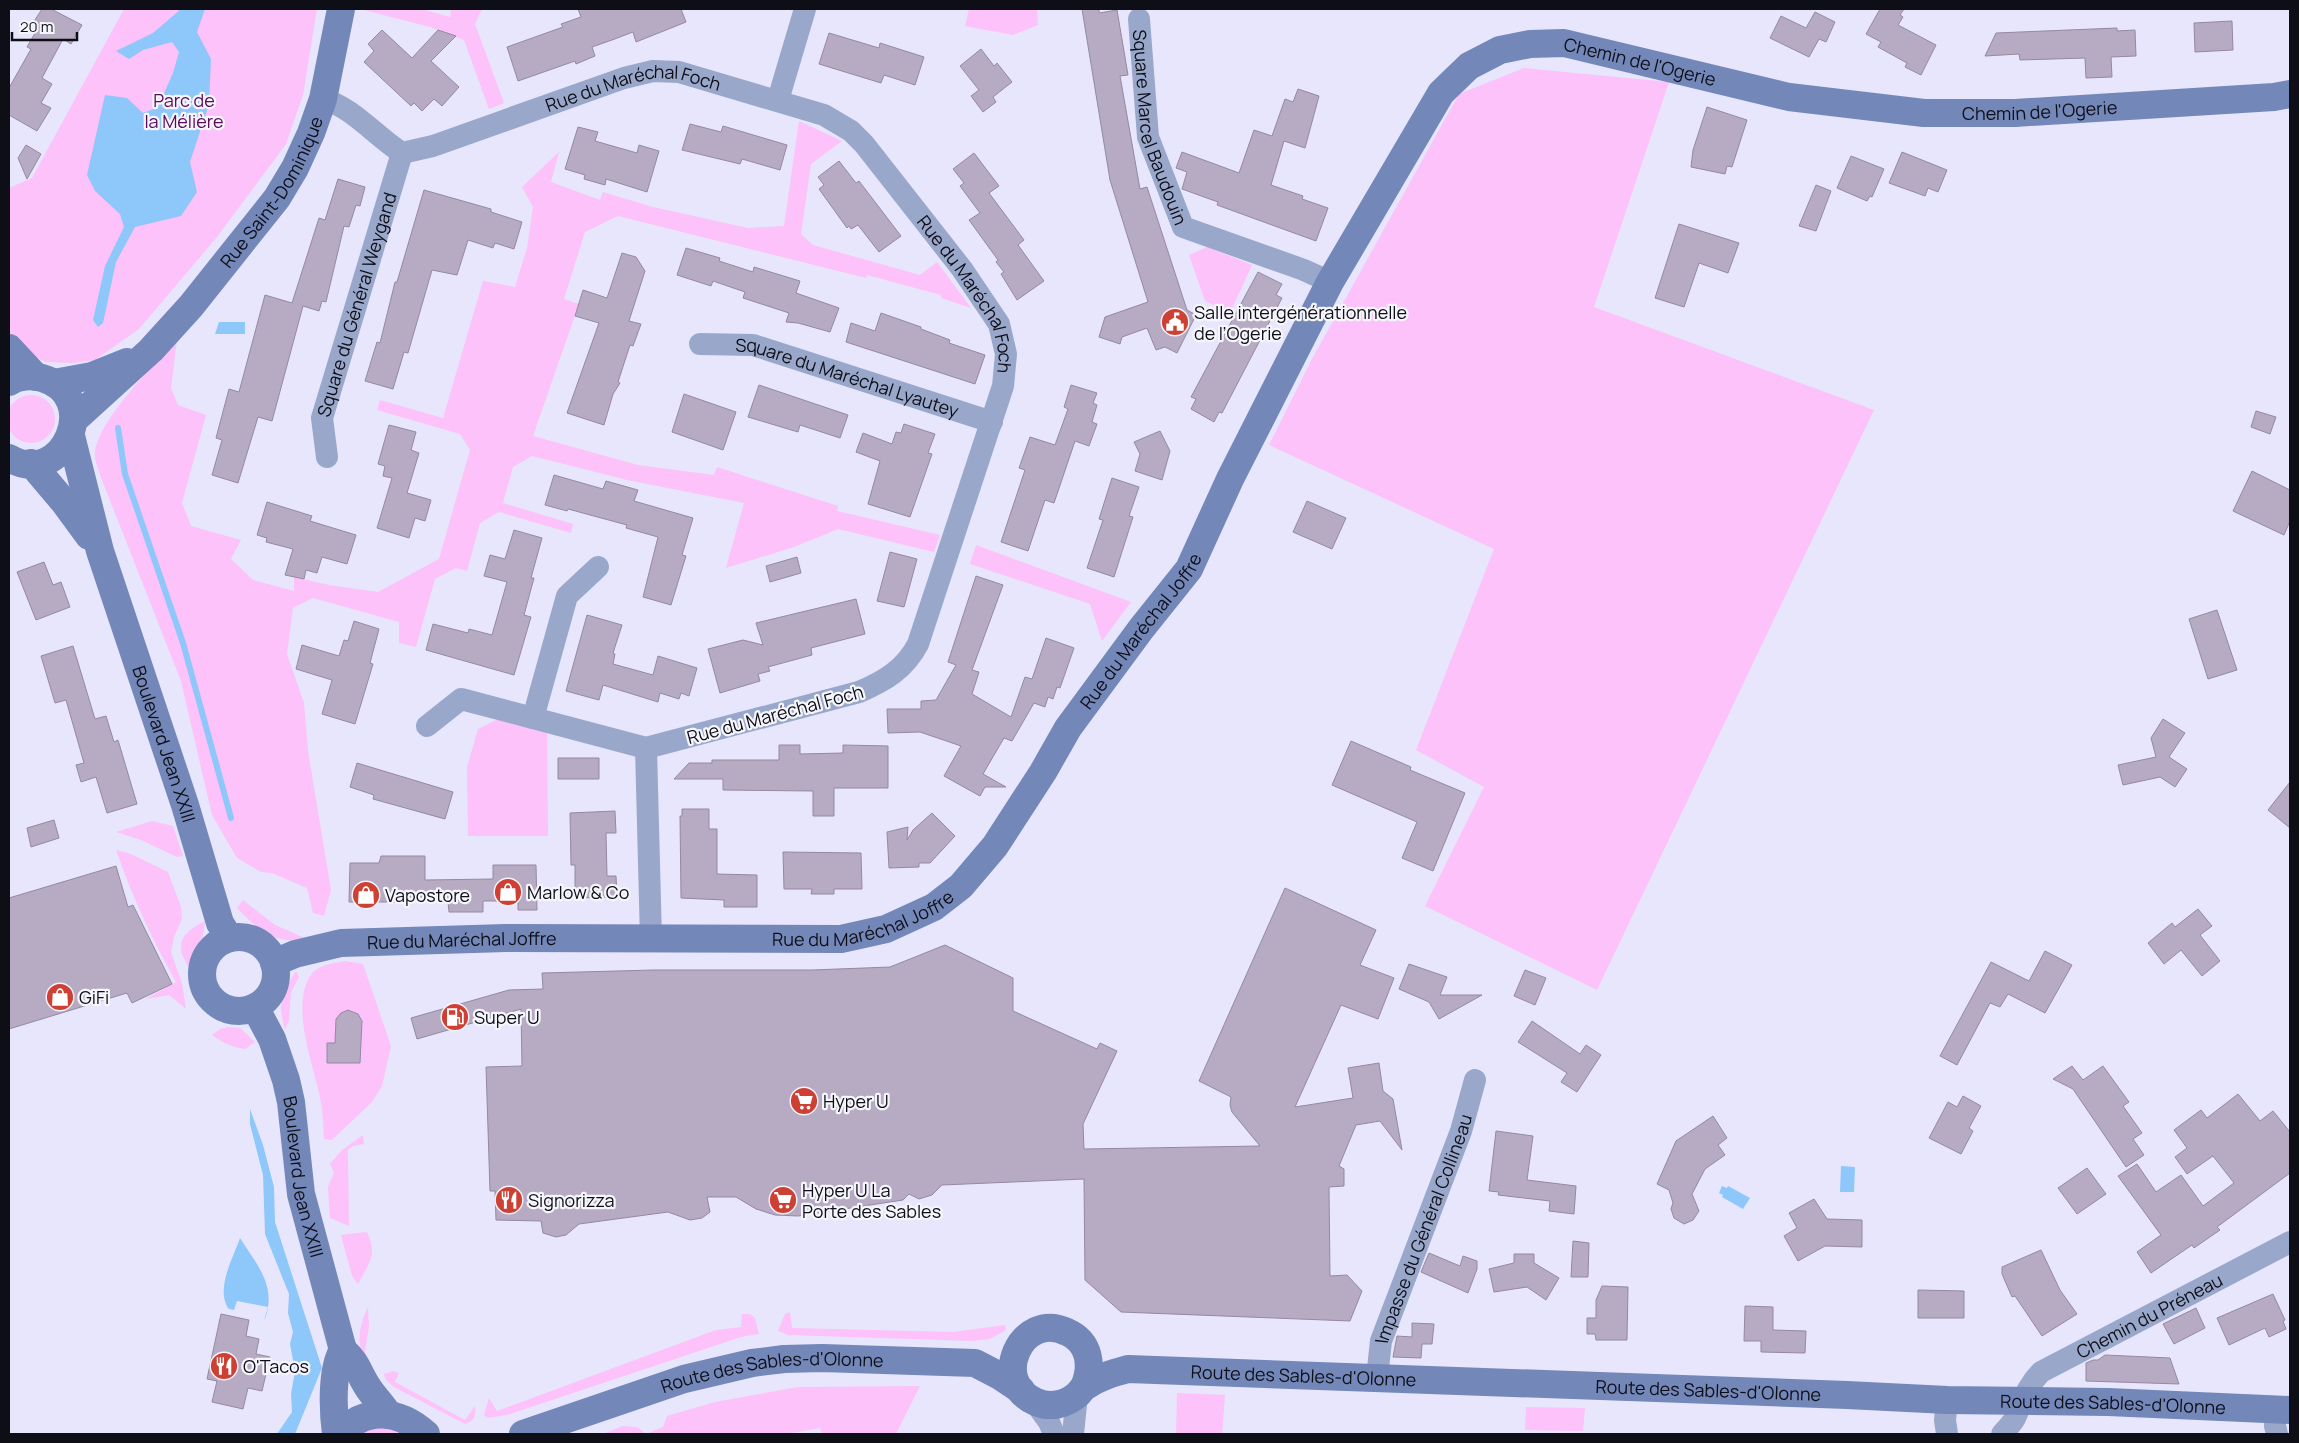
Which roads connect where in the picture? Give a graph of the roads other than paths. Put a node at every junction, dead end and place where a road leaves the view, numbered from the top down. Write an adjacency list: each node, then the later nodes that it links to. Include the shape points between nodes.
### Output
1 (341, 9): 5 (main road, Rue Saint-Dominique)
2 (805, 9): 6 (street)
3 (1139, 19): 8 (street, Square Marcel Baudouin, via 1148,137 1184,227)
4 (2290, 94): 8 (main road, Chemin de l'Ogerie, via 2025,112 1924,113 1789,97 1564,44 1530,44 1500,50 1469,66 1441,93)
5 (323, 99): 7 (street, via 366,124); 11 (main road, Rue Saint-Dominique, via 295,168 277,198 191,306)
6 (778, 100): 7 (street, Rue du Maréchal Foch, via 679,72 653,71 624,78 415,152); 14 (street, Rue du Maréchal Foch, via 824,115 852,131 992,311 999,324 1006,354 1003,386)
7 (402, 153): 16 (street, Square du Général Weygand, via 322,418)
8 (1330, 282): 18 (main road, Chemin de l'Ogerie)
9 (700, 344): 14 (street, Square du Maréchal Lyautey, via 753,345)
10 (9, 348): 12 (main road)
11 (151, 350): 12 (main road, Rue Saint-Dominique, via 112,369); 15 (main road, Rue Saint-Dominique)
12 (45, 380): 13 (main road, Rue Saint-Dominique, via 24,377); 15 (main road, via 68,399)
13 (9, 382)
14 (992, 422): 23 (street, Rue du Maréchal Foch, via 918,644 902,668 875,686 846,697)
15 (72, 428): 17 (main road, Rue Saint-Dominique, via 59,453 46,460); 19 (main road)
16 (327, 457)
17 (20, 461): 19 (main road, via 64,502)
18 (1230, 479): 25 (main road, Rue du Maréchal Joffre, via 1189,569 1068,728 995,846 948,898 886,929 841,939)
19 (100, 551): 24 (main road, Boulevard Jean XXIII, via 185,805 220,923)
20 (598, 567): 21 (street, via 567,596)
21 (534, 718): 22 (street, via 461,699); 23 (street)
22 (427, 726)
23 (646, 748): 25 (street)
24 (228, 938): 26 (main road, via 256,941); 27 (main road, via 207,955 202,973 206,991 228,1009)
25 (651, 940): 26 (main road, Rue du Maréchal Joffre, via 506,938 341,943 295,954)
26 (274, 963): 27 (main road, via 273,988)
27 (255, 1007): 32 (main road, Boulevard Jean XXIII, via 272,1038 286,1080 301,1194)
28 (1475, 1080): 35 (street, Impasse du Général Collineau, via 1461,1131 1381,1341)
29 (2290, 1242): 39 (street, Chemin du Préneau, via 2062,1360 2037,1376)
30 (1024, 1339): 31 (main road, via 1042,1329 1052,1328 1069,1332); 33 (main road); 37 (main road, via 1014,1357 1013,1367 1016,1383)
31 (1082, 1343): 34 (main road, Route des Sables-d'Olonne); 36 (main road, via 1090,1366)
32 (343, 1350): 40 (main road, via 355,1361 367,1388); 42 (main road, via 338,1359 334,1415)
33 (974, 1363): 37 (main road, Route des Sables-d'Olonne, via 1000,1376); 44 (main road, Route des Sables-d'Olonne, via 822,1358 752,1363 684,1379)
34 (1128, 1369): 35 (main road, Route des Sables-d'Olonne); 36 (main road, Route des Sables-d'Olonne, via 1106,1375)
35 (1377, 1378): 38 (main road, Route des Sables-d'Olonne)
36 (1081, 1391): 37 (main road, via 1050,1405); 46 (street)
37 (1027, 1396): 45 (street)
38 (1947, 1400): 39 (main road, Route des Sables-d'Olonne); 47 (street)
39 (2020, 1402): 41 (main road, Route des Sables-d'Olonne, via 2108,1402); 48 (street, Chemin du Préneau, via 2014,1420)
40 (388, 1414): 42 (main road, via 359,1419); 43 (main road, via 402,1417)
41 (2281, 1418)
42 (338, 1434)
43 (426, 1434)
44 (524, 1434)
45 (1054, 1434)
46 (1073, 1434)
47 (1947, 1434)
48 (2002, 1434)

